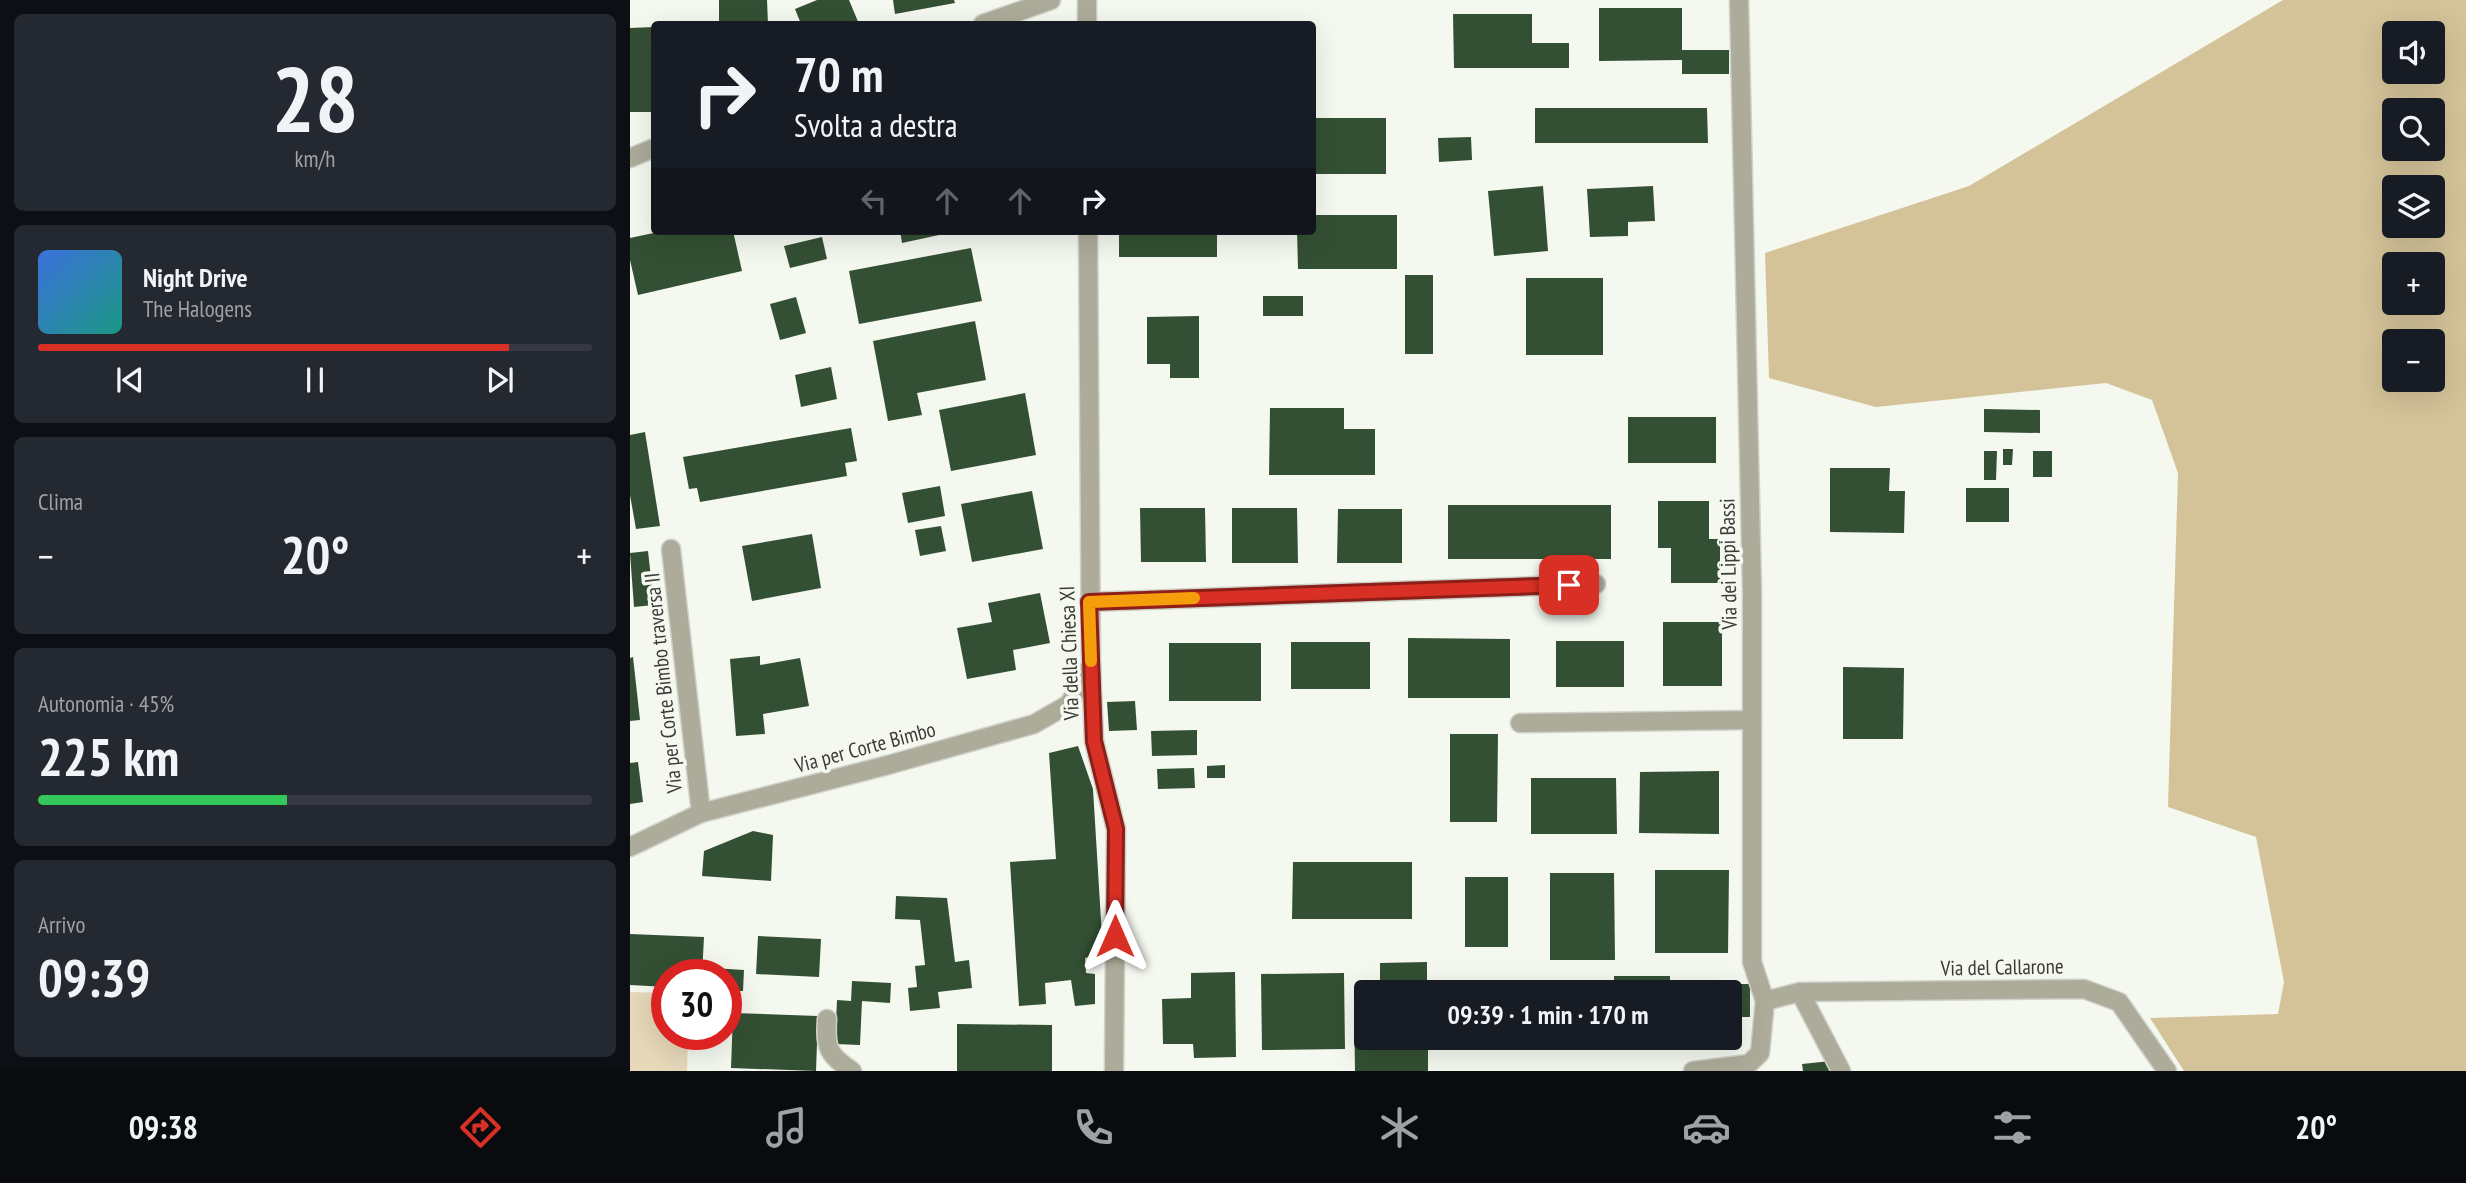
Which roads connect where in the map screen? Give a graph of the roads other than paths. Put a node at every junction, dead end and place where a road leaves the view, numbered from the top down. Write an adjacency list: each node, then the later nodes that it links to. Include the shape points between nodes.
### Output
1 (1052, 0): 4 (street)
2 (1087, 0): 5 (street)
3 (1739, 0): 13 (street, Via dei Lippi Bassi)
4 (992, 21)
5 (1087, 21)
6 (651, 149): 7 (street)
7 (630, 158)
8 (1088, 235): 11 (street, Via della Chiesa XI)
9 (671, 549): 15 (street, Via per Corte Bimbo traversa II)
10 (1596, 584): 11 (street)
11 (1089, 602): 12 (street, Via della Chiesa XI)
12 (1091, 665): 15 (street, Via per Corte Bimbo, via 1069,704 1034,724); 22 (street, Via della Chiesa XI, via 1094,741 1116,829)
13 (1752, 720): 14 (street); 18 (street, Via dei Lippi Bassi, via 1752,962)
14 (1520, 723)
15 (701, 813): 16 (street, Via per Corte Bimbo)
16 (630, 847)
17 (1800, 992): 18 (street, Via del Callarone); 24 (street); 25 (street, Via del Callarone, via 2084,989 2119,1002)
18 (1765, 1002): 20 (street, Via dei Lippi Bassi, via 1760,1053)
19 (827, 1019): 21 (street, via 828,1050)
20 (1749, 1068): 23 (street, Via dei Lippi Bassi)
21 (852, 1071)
22 (1114, 1071)
23 (1693, 1071)
24 (1841, 1071)
25 (2166, 1071)

